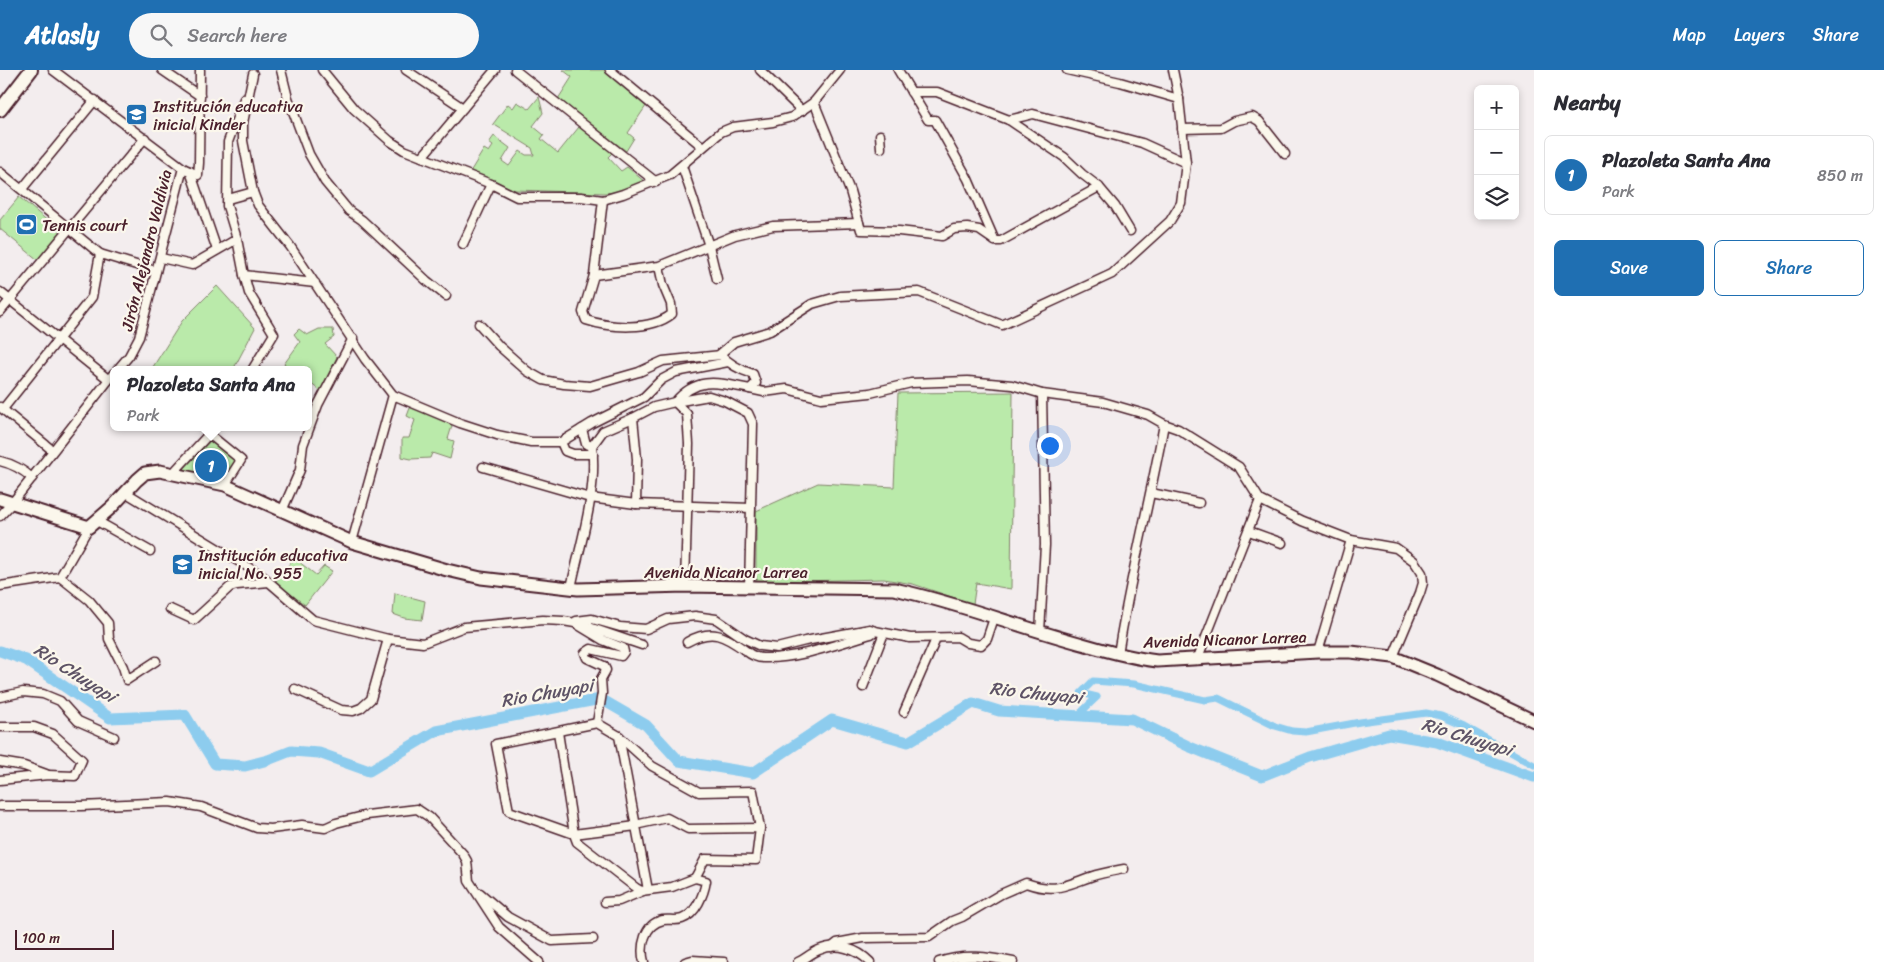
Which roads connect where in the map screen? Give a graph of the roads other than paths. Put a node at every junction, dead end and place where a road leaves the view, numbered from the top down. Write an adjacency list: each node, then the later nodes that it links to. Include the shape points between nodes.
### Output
1 (31, 70): 23 (main road)
2 (53, 70): 20 (street)
3 (162, 70): 18 (street)
4 (200, 70): 18 (street)
5 (281, 70): 61 (street, via 309,154 325,182 349,211)
6 (322, 70): 32 (street, via 354,110 390,141)
7 (406, 70): 22 (street)
8 (495, 70): 22 (street)
9 (515, 70): 37 (street)
10 (610, 70): 29 (street)
11 (760, 70): 24 (street)
12 (840, 70): 21 (street)
13 (898, 70): 17 (street)
14 (1067, 70): 19 (street)
15 (1173, 70): 19 (street)
16 (254, 72): 41 (street, via 243,123); 42 (street, via 228,142)
17 (911, 92): 25 (street, via 937,92); 48 (street, via 928,120 935,120 968,179)
18 (200, 96): 35 (street, via 198,175)
19 (1179, 99): 26 (street)
20 (94, 100): 28 (street); 40 (street)
21 (814, 102): 24 (street); 44 (street, via 850,191)
22 (463, 108): 32 (street)
23 (0, 110)
24 (802, 111): 29 (street, via 773,122 733,127)
25 (1008, 120): 33 (street, via 1033,114 1142,143); 39 (street, via 1064,157)
26 (1182, 129): 31 (street, via 1221,128 1252,117 1259,121); 33 (street)
27 (880, 136): 30 (street)
28 (145, 138): 35 (street); 45 (street)
29 (703, 147): 34 (street)
30 (881, 148)
31 (1285, 154)
32 (422, 157): 38 (street)
33 (1186, 163): 67 (street, via 1181,204 1170,221 1112,274 1002,325 919,292 840,296 812,304 770,331 734,342)
34 (682, 166): 37 (street); 50 (street)
35 (184, 167): 51 (street); 53 (street, Jirón Alejandro Valdivia)
36 (0, 172): 40 (street)
37 (656, 182): 43 (street)
38 (491, 184): 43 (street, via 517,197 581,196); 49 (street)
39 (1099, 186): 46 (street); 48 (street, via 1001,241)
40 (22, 189): 45 (street)
41 (252, 192): 42 (street); 59 (street, via 258,205)
42 (228, 199): 47 (street, via 229,215)
43 (603, 200): 57 (street)
44 (859, 223): 48 (street, via 860,230 942,236 954,229 967,228 979,230); 50 (street, via 773,226 735,235)
45 (70, 228): 52 (street); 62 (street)
46 (1130, 231)
47 (238, 239): 51 (street); 56 (street)
48 (995, 241)
49 (463, 244)
50 (709, 246): 54 (street); 58 (street)
51 (217, 250): 53 (street, via 192,265)
52 (100, 254): 55 (street); 66 (street, via 92,297)
53 (160, 258): 55 (street, Jirón Alejandro Valdivia)
54 (659, 266): 57 (street); 57 (street, via 672,314 658,323 614,326 586,320 583,312)
55 (156, 271): 69 (street, Jirón Alejandro Valdivia, via 140,337)
56 (244, 275): 59 (street); 70 (street, via 249,293 274,334)
57 (594, 275)
58 (717, 279)
59 (315, 282): 65 (street)
60 (0, 292): 62 (street)
61 (446, 296)
62 (11, 300): 63 (street); 66 (street)
63 (0, 312)
64 (479, 324): 67 (street, via 527,371 543,380 564,384 590,386 639,372 663,361)
65 (353, 338): 75 (street); 79 (street)
66 (58, 340): 71 (street); 77 (street)
67 (721, 355): 68 (street)
68 (728, 362): 73 (street, via 753,374 756,383); 81 (street, via 676,372 661,380 644,397)
69 (120, 366)
70 (254, 366)
71 (110, 375)
72 (110, 377): 86 (street)
73 (750, 389): 74 (street, via 764,392 787,389 821,398 870,393 911,383 968,381 1012,385); 76 (street, via 700,383 684,392)
74 (1042, 394): 80 (street, via 1103,402 1148,415); 121 (street, via 1044,544)
75 (393, 395): 85 (street, via 497,435 531,442); 108 (street)
76 (675, 402): 78 (street, via 654,406); 101 (street, via 687,414); 102 (street, via 710,396 748,413 753,424)
77 (1, 408): 86 (street)
78 (633, 418): 87 (street, via 603,431); 100 (street, via 637,459)
79 (312, 421)
80 (1164, 424): 94 (street); 97 (street, via 1178,429 1238,467)
81 (582, 429): 85 (street); 87 (street, via 586,444)
82 (210, 431): 90 (street)
83 (212, 431): 92 (street, via 241,460)
84 (308, 431): 103 (street, via 300,470)
85 (560, 442): 87 (street, via 565,451 573,454)
86 (52, 450): 91 (street)
87 (593, 450): 95 (street)
88 (0, 461): 91 (street, via 21,468)
89 (483, 468): 95 (street)
90 (173, 473): 92 (main road, Avenida Nicanor Larrea); 93 (main road, Avenida Nicanor Larrea, via 145,473)
91 (32, 478): 98 (street)
92 (225, 486): 103 (main road, Avenida Nicanor Larrea)
93 (125, 492): 105 (main road, Avenida Nicanor Larrea); 112 (street)
94 (1151, 493): 99 (street); 128 (street)
95 (590, 498): 100 (street); 115 (street)
96 (0, 499): 98 (main road)
97 (1260, 500): 106 (street); 107 (street)
98 (13, 502): 104 (street); 105 (main road)
99 (1199, 503)
100 (636, 504): 101 (street)
101 (686, 507): 102 (street); 114 (street)
102 (750, 508): 116 (street)
103 (282, 511): 108 (main road, Avenida Nicanor Larrea)
104 (0, 516)
105 (93, 524): 110 (street); 111 (street)
106 (1249, 531): 109 (street); 130 (street)
107 (1351, 540): 127 (street); 129 (street, via 1396,548 1414,561 1422,573 1420,593)
108 (352, 542): 115 (main road, Avenida Nicanor Larrea, via 481,578)
109 (1282, 544)
110 (150, 551)
111 (60, 577): 113 (street); 131 (street, via 90,600 108,623 109,639 127,680)
112 (269, 582): 117 (street, via 230,587 194,620); 124 (street, via 313,620)
113 (0, 586)
114 (685, 586): 115 (main road, Avenida Nicanor Larrea); 116 (main road, Avenida Nicanor Larrea)
115 (571, 588)
116 (749, 588): 118 (main road, Avenida Nicanor Larrea, via 894,590)
117 (170, 609)
118 (994, 618): 121 (main road, Avenida Nicanor Larrea); 123 (street, via 987,639 980,645 958,637)
119 (574, 623): 120 (street, via 592,619 620,628 646,628 668,619 695,616 716,619 745,639 760,646 777,648 870,629); 124 (street, via 550,620 464,627 423,643); 126 (street); 137 (street, via 623,648 624,652 621,656 591,648 585,653 587,658 606,670 600,678 602,693)
120 (875, 631): 122 (street); 125 (street, via 784,658 753,656 721,635 707,634)
121 (1040, 632): 128 (main road, Avenida Nicanor Larrea)
122 (884, 633): 123 (street); 132 (street)
123 (936, 638): 135 (street)
124 (388, 639): 133 (street, via 372,699 361,708 341,710)
125 (687, 642)
126 (642, 645)
127 (1318, 652): 129 (main road, Avenida Nicanor Larrea); 130 (main road, Avenida Nicanor Larrea)
128 (1118, 654): 130 (main road, Avenida Nicanor Larrea, via 1157,661)
129 (1393, 657): 136 (main road, Avenida Nicanor Larrea)
130 (1197, 660)
131 (156, 661)
132 (863, 687)
133 (295, 689)
134 (0, 696): 141 (street, via 23,692 43,694 60,701 78,721)
135 (904, 712)
136 (1534, 721)
137 (597, 723): 139 (street); 140 (street)
138 (0, 727): 143 (street, via 34,727 53,734 82,760 75,776)
139 (558, 732): 148 (street); 148 (street, via 496,744 508,811)
140 (618, 736): 146 (street); 147 (street, via 652,766 699,792 753,791)
141 (114, 737)
142 (0, 762): 143 (street)
143 (48, 775): 144 (street)
144 (0, 780)
145 (0, 806): 151 (street, via 170,802 202,807 257,828 270,829 302,825 325,828 367,816 417,809 433,820 463,854)
146 (636, 826): 147 (street, via 667,818 688,829); 148 (street); 152 (street)
147 (760, 828): 150 (street, via 756,860 706,859)
148 (574, 834): 152 (street, via 577,842 636,888)
149 (1124, 869): 155 (street, via 1091,876 1066,886 1042,888 1026,883 952,921 929,938 863,938)
150 (696, 878): 152 (street, via 672,888); 157 (street, via 706,881 704,892 693,911 683,919 654,924 642,946)
151 (474, 889): 154 (street, via 508,917 552,941); 156 (street, via 499,928)
152 (648, 890): 153 (street)
153 (605, 902)
154 (593, 940)
155 (832, 947): 160 (street, via 818,950); 161 (street, via 860,952)
156 (539, 962)
157 (644, 962)
158 (685, 962): 159 (street)
159 (724, 962)
160 (798, 962)
161 (870, 962)
162 (939, 962): 163 (street, via 977,956)
163 (1013, 962)

